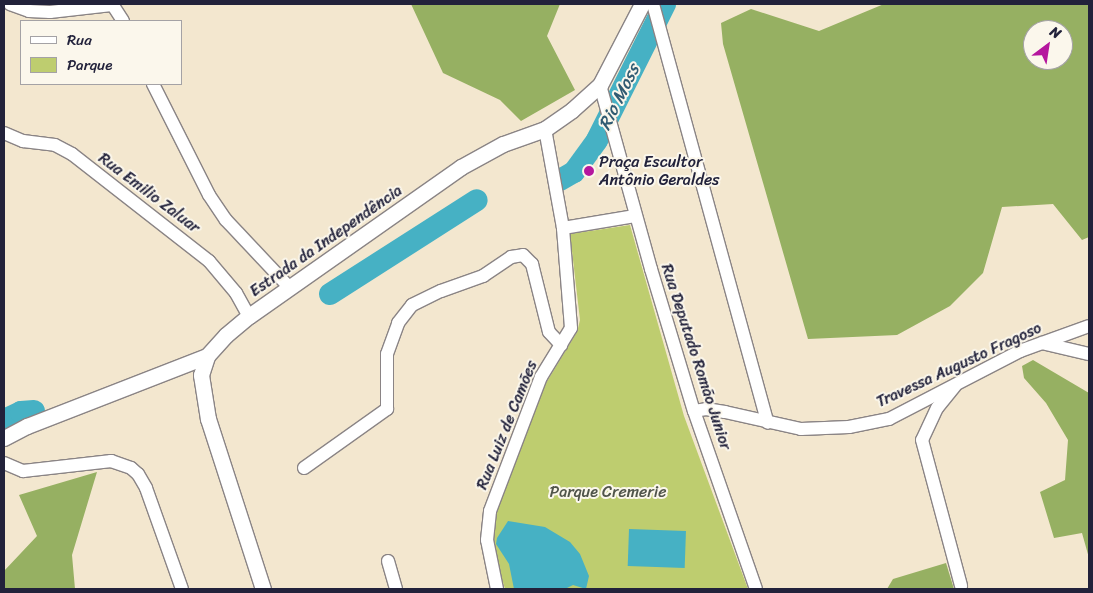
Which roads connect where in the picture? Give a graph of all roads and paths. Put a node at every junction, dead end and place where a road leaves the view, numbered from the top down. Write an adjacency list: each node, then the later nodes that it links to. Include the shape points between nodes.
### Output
1 (10, 4): 2 (street, via 29,11 50,12)
2 (112, 4): 5 (street)
3 (642, 4): 7 (street, Estrada da Independência)
4 (653, 4): 21 (street)
5 (122, 20)
6 (154, 85): 12 (street, via 209,195 226,220)
7 (600, 85): 8 (street, Estrada da Independência); 10 (street, Rua Deputado Romão Junior)
8 (545, 129): 11 (street, Rua Luiz de Camões); 12 (street, Estrada da Independência, via 484,153)
9 (4, 133): 13 (street, Rua Emilio Zaluar, via 23,141 54,145 72,154 209,261 236,292)
10 (635, 216): 11 (street); 20 (street, Rua Deputado Romão Junior)
11 (563, 228): 16 (street, Rua Luiz de Camões, via 572,328)
12 (290, 288): 13 (street, Estrada da Independência)
13 (249, 316): 18 (street, Estrada da Independência)
14 (1089, 326): 15 (street, Travessa Augusto Fragoso)
15 (1042, 343): 17 (street); 19 (street, Travessa Augusto Fragoso)
16 (561, 345): 24 (street, via 549,332 532,264 523,255 512,257 483,276 441,290 412,305 398,323 387,354 387,409); 30 (street, Rua Luiz de Camões, via 541,377 490,511 487,540)
17 (1089, 354)
18 (207, 356): 22 (street, via 27,426); 28 (street, Estrada da Independência, via 201,375 206,410)
19 (958, 382): 21 (street, Travessa Augusto Fragoso, via 890,419 825,430); 26 (street, via 937,408 922,440)
20 (694, 411): 21 (street, Travessa Augusto Fragoso, via 725,412); 31 (street, Rua Deputado Romão Junior)
21 (768, 423)
22 (4, 438)
23 (4, 464): 27 (street, via 23,471 111,462 131,468 146,488)
24 (304, 468)
25 (388, 561): 29 (street)
26 (961, 586)
27 (182, 589)
28 (263, 589)
29 (396, 589)
30 (497, 589)
31 (756, 589)

